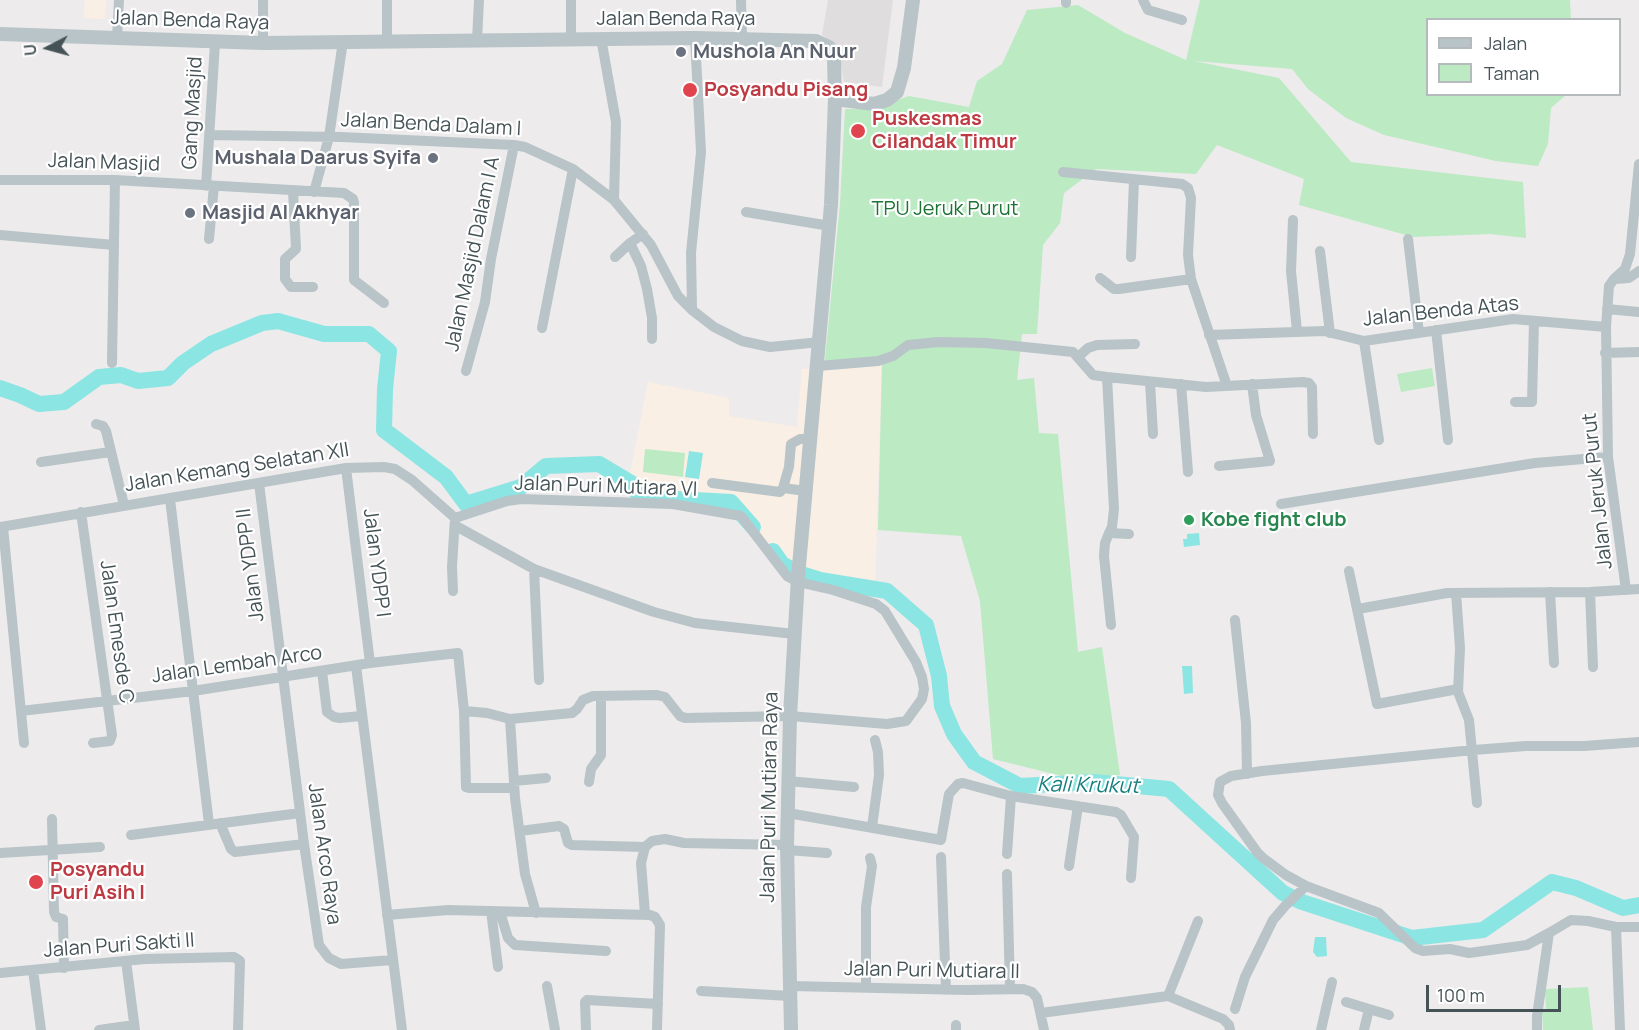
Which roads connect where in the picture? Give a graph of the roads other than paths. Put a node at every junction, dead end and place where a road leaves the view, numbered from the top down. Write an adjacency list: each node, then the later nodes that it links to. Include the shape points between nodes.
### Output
1 (119, 0): 11 (street)
2 (263, 0): 20 (street)
3 (387, 0): 18 (street)
4 (479, 0): 16 (street)
5 (571, 0): 12 (street)
6 (741, 0): 15 (street)
7 (913, 0): 21 (street, via 897,92 874,104)
8 (1143, 0): 9 (street, via 1148,10)
9 (1182, 20)
10 (0, 34): 11 (street, Jalan Benda Raya)
11 (117, 38): 19 (street, Jalan Benda Raya)
12 (572, 38): 13 (street, Jalan Benda Raya); 16 (street, Jalan Benda Raya)
13 (601, 38): 14 (street, Jalan Benda Raya); 34 (street, via 616,122)
14 (695, 38): 15 (street, Jalan Benda Raya); 54 (street, via 701,152 691,253)
15 (742, 39): 21 (street, Jalan Benda Raya, via 816,41 826,45 834,57)
16 (477, 40): 18 (street, Jalan Benda Raya)
17 (343, 41): 18 (street, Jalan Benda Raya); 20 (street, Jalan Benda Raya); 23 (street)
18 (387, 42)
19 (215, 43): 20 (street, Jalan Benda Raya); 22 (street, Gang Masjid)
20 (263, 43)
21 (835, 99): 37 (street, Jalan Benda Raya)
22 (210, 135): 23 (street, Jalan Benda Dalam I); 31 (street, Gang Masjid)
23 (329, 137): 24 (street, Jalan Benda Dalam I); 33 (street)
24 (514, 145): 26 (street, Jalan Benda Dalam I); 73 (street, Jalan Masjid Dalam I A, via 485,302)
25 (1639, 164): 50 (street, Jalan Jeruk Purut, via 1628,263)
26 (573, 169): 34 (street, Jalan Benda Dalam I); 58 (street)
27 (1063, 172): 30 (street)
28 (0, 180): 29 (street, Jalan Masjid)
29 (115, 180): 31 (street, Jalan Masjid); 43 (street)
30 (1134, 180): 46 (street); 49 (street, via 1182,184 1190,192)
31 (210, 186): 32 (street, Jalan Masjid); 40 (street, Gang Masjid)
32 (294, 191): 33 (street, Jalan Masjid); 51 (street, via 296,249 285,259 285,279 291,287)
33 (314, 192): 52 (street, Jalan Masjid, via 344,193 353,199 353,276 355,282)
34 (614, 200): 38 (street, Jalan Benda Dalam I)
35 (746, 212): 37 (street)
36 (1293, 220): 60 (street, via 1291,271)
37 (830, 226): 66 (street, Jalan Benda Raya)
38 (643, 234): 42 (street); 54 (street, Jalan Benda Dalam I, via 678,296)
39 (0, 235): 43 (street)
40 (209, 239)
41 (1408, 239): 62 (street)
42 (630, 243): 45 (street); 64 (street, via 647,289)
43 (114, 245): 71 (street)
44 (1320, 251): 61 (street)
45 (615, 257)
46 (1131, 257)
47 (1639, 271): 50 (street, via 1629,278)
48 (1100, 278): 49 (street, via 1119,289)
49 (1191, 279): 63 (street)
50 (1614, 279): 53 (street, Jalan Jeruk Purut, via 1608,289)
51 (313, 287)
52 (384, 303)
53 (1607, 309): 55 (street); 57 (street, Jalan Jeruk Purut)
54 (692, 310): 66 (street, Jalan Benda Dalam I, via 728,335 758,345)
55 (1639, 312)
56 (1534, 321): 57 (street, Jalan Benda Atas); 59 (street, Jalan Benda Atas, via 1505,320); 79 (street, via 1532,402)
57 (1606, 327): 69 (street, Jalan Jeruk Purut)
58 (542, 328)
59 (1436, 330): 62 (street, Jalan Benda Atas); 85 (street)
60 (1297, 331): 61 (street, Jalan Benda Atas); 63 (street, Jalan Benda Atas)
61 (1330, 333): 65 (street, Jalan Benda Atas)
62 (1419, 333): 65 (street, Jalan Benda Atas)
63 (1209, 335): 78 (street)
64 (652, 339)
65 (1364, 341): 84 (street)
66 (820, 342): 72 (street, Jalan Benda Raya)
67 (1135, 344): 70 (street, via 1097,345)
68 (1639, 352): 69 (street)
69 (1605, 353): 87 (street, Jalan Jeruk Purut)
70 (1078, 357): 72 (street, via 1059,350 938,342 908,345 878,361); 74 (street, via 1093,375)
71 (112, 363)
72 (818, 366): 83 (street, Jalan Benda Raya)
73 (466, 371)
74 (1107, 377): 75 (street); 102 (street, via 1114,509)
75 (1150, 382): 76 (street); 81 (street)
76 (1181, 384): 78 (street); 91 (street)
77 (1252, 384): 78 (street); 82 (street, via 1311,385); 89 (street, via 1270,461)
78 (1227, 386)
79 (1515, 402)
80 (96, 424): 86 (street, via 105,428)
81 (1153, 434)
82 (1313, 434)
83 (811, 440): 94 (street, via 800,439 791,444); 95 (street, Jalan Benda Raya)
84 (1379, 440)
85 (1448, 440)
86 (110, 452): 88 (street); 98 (street)
87 (1608, 457): 97 (street, via 1540,462); 108 (street, Jalan Jeruk Purut)
88 (41, 462)
89 (1219, 466)
90 (346, 468): 92 (street, Jalan Kemang Selatan XII); 100 (street, Jalan Kemang Selatan XII, via 395,469 428,493); 117 (street, Jalan YDPP I)
91 (1188, 472)
92 (259, 483): 96 (street, Jalan Kemang Selatan XII); 122 (street, Jalan YDPP II)
93 (712, 483): 94 (street, via 776,492)
94 (783, 488): 95 (street)
95 (806, 491): 106 (street, Jalan Benda Raya)
96 (170, 499): 98 (street, Jalan Kemang Selatan XII); 125 (street)
97 (1281, 504)
98 (123, 505): 99 (street, Jalan Kemang Selatan XII)
99 (81, 512): 101 (street, Jalan Kemang Selatan XII); 127 (street, Jalan Emesde C)
100 (455, 522): 104 (street, Jalan Kemang Selatan XII); 106 (street, Jalan Puri Mutiara VI, via 521,499 673,504 738,514 748,522 782,571); 109 (street)
101 (2, 527): 128 (street)
102 (1109, 533): 103 (street); 115 (street, via 1104,556)
103 (1130, 534)
104 (534, 569): 116 (street, Jalan Kemang Selatan XII, via 695,623); 123 (street)
105 (1349, 571): 113 (street)
106 (798, 575): 116 (street, Jalan Puri Mutiara Raya); 131 (street, via 876,604 885,611 924,683 922,699 902,722 880,724)
107 (1639, 589): 108 (street)
108 (1626, 590): 111 (street)
109 (453, 591)
110 (1550, 592): 111 (street); 112 (street); 118 (street)
111 (1590, 592): 120 (street)
112 (1456, 593): 113 (street); 124 (street)
113 (1358, 609): 124 (street, via 1377,704)
114 (1235, 620): 138 (street)
115 (1111, 624)
116 (794, 634): 131 (street, Jalan Puri Mutiara Raya)
117 (370, 663): 119 (street, Jalan Lembah Arco); 129 (street, Jalan Lembah Arco, via 458,653)
118 (1554, 663)
119 (356, 666): 121 (street, Jalan Lembah Arco); 130 (street)
120 (1593, 667)
121 (322, 671): 122 (street, Jalan Lembah Arco); 130 (street, via 327,712 340,718)
122 (283, 677): 125 (street, Jalan Lembah Arco); 147 (street, Jalan Arco Raya)
123 (539, 680)
124 (1458, 689): 137 (street, via 1469,720)
125 (193, 691): 127 (street, Jalan Lembah Arco); 151 (street)
126 (600, 696): 131 (street, via 660,695 685,718); 132 (street, via 587,698 572,713); 141 (street, via 602,755 591,769)
127 (108, 702): 128 (street, Jalan Lembah Arco); 135 (street, Jalan Emesde C, via 112,739)
128 (21, 711): 134 (street)
129 (464, 711): 132 (street); 142 (street, via 466,787)
130 (361, 716): 172 (street)
131 (790, 716): 140 (street, Jalan Puri Mutiara Raya)
132 (510, 718): 142 (street)
133 (875, 740): 152 (street, via 879,775)
134 (24, 743)
135 (93, 743)
136 (1635, 743): 137 (street)
137 (1473, 750): 138 (street); 145 (street)
138 (1247, 774): 168 (street, via 1220,782 1218,795 1257,852)
139 (546, 778): 142 (street)
140 (788, 781): 143 (street); 148 (street, Jalan Puri Mutiara Raya)
141 (589, 782)
142 (514, 785): 153 (street)
143 (854, 787)
144 (1011, 796): 146 (street); 152 (street, via 958,784 949,794 941,840); 162 (street)
145 (1477, 803)
146 (1078, 806): 165 (street); 167 (street, via 1121,815 1134,837)
147 (300, 813): 150 (street); 155 (street, Jalan Arco Raya)
148 (788, 813): 152 (street); 158 (street, Jalan Puri Mutiara Raya)
149 (52, 819): 159 (street)
150 (220, 823): 151 (street); 155 (street, via 235,852)
151 (208, 824): 154 (street)
152 (872, 828)
153 (520, 831): 157 (street, via 559,826 572,844); 170 (street, via 525,874)
154 (131, 835)
155 (304, 844): 178 (street, Jalan Arco Raya, via 317,937 324,953 341,964)
156 (100, 847): 159 (street)
157 (645, 847): 158 (street, via 665,839); 171 (street, via 641,870)
158 (787, 848): 161 (street); 190 (street, Jalan Puri Mutiara Raya)
159 (54, 850): 160 (street); 181 (street, via 54,912 63,921)
160 (0, 853)
161 (827, 853)
162 (1006, 854)
163 (941, 857): 188 (street)
164 (870, 858): 186 (street)
165 (1069, 866)
166 (1007, 874): 187 (street)
167 (1131, 878)
168 (1303, 888): 176 (street, via 1379,913 1410,945 1423,951 1450,949 1469,953 1527,945); 194 (street, via 1273,920 1245,977)
169 (496, 912): 170 (street); 172 (street, via 437,910); 177 (street, via 515,945); 180 (street)
170 (536, 913): 171 (street)
171 (645, 914): 193 (street, via 655,917 660,925)
172 (387, 915): 178 (street)
173 (1198, 921): 191 (street)
174 (1616, 927): 175 (street); 176 (street, via 1571,920); 212 (street)
175 (1639, 927)
176 (1549, 933): 211 (street)
177 (606, 951)
178 (392, 960): 202 (street)
179 (126, 961): 181 (street, Jalan Puri Sakti II); 198 (street); 201 (street, Jalan Puri Sakti II, via 234,957 240,962)
180 (498, 967)
181 (64, 968): 182 (street, Jalan Puri Sakti II)
182 (33, 970): 183 (street, Jalan Puri Sakti II); 199 (street)
183 (0, 974)
184 (1332, 982): 209 (street)
185 (547, 986): 203 (street)
186 (866, 987): 188 (street, Jalan Puri Mutiara II); 190 (street, Jalan Puri Mutiara II)
187 (1010, 988): 188 (street, Jalan Puri Mutiara II); 196 (street, Jalan Puri Mutiara II, via 1032,992)
188 (946, 990)
189 (700, 991): 190 (street, Jalan Puri Mutiara II)
190 (790, 991): 206 (street, Jalan Puri Mutiara Raya)
191 (1168, 996): 196 (street); 208 (street, via 1223,1019)
192 (1346, 1002): 195 (street)
193 (658, 1004): 204 (street, via 587,1000); 205 (street)
194 (1235, 1009)
195 (1369, 1009): 197 (street); 210 (street)
196 (1041, 1013): 207 (street, Jalan Puri Mutiara II)
197 (1389, 1015)
198 (134, 1027): 200 (street)
199 (42, 1030)
200 (99, 1030)
201 (238, 1030)
202 (402, 1030)
203 (555, 1030)
204 (586, 1030)
205 (657, 1030)
206 (791, 1030)
207 (1044, 1030)
208 (1230, 1030)
209 (1321, 1030)
210 (1364, 1030)
211 (1537, 1030)
212 (1620, 1030)

